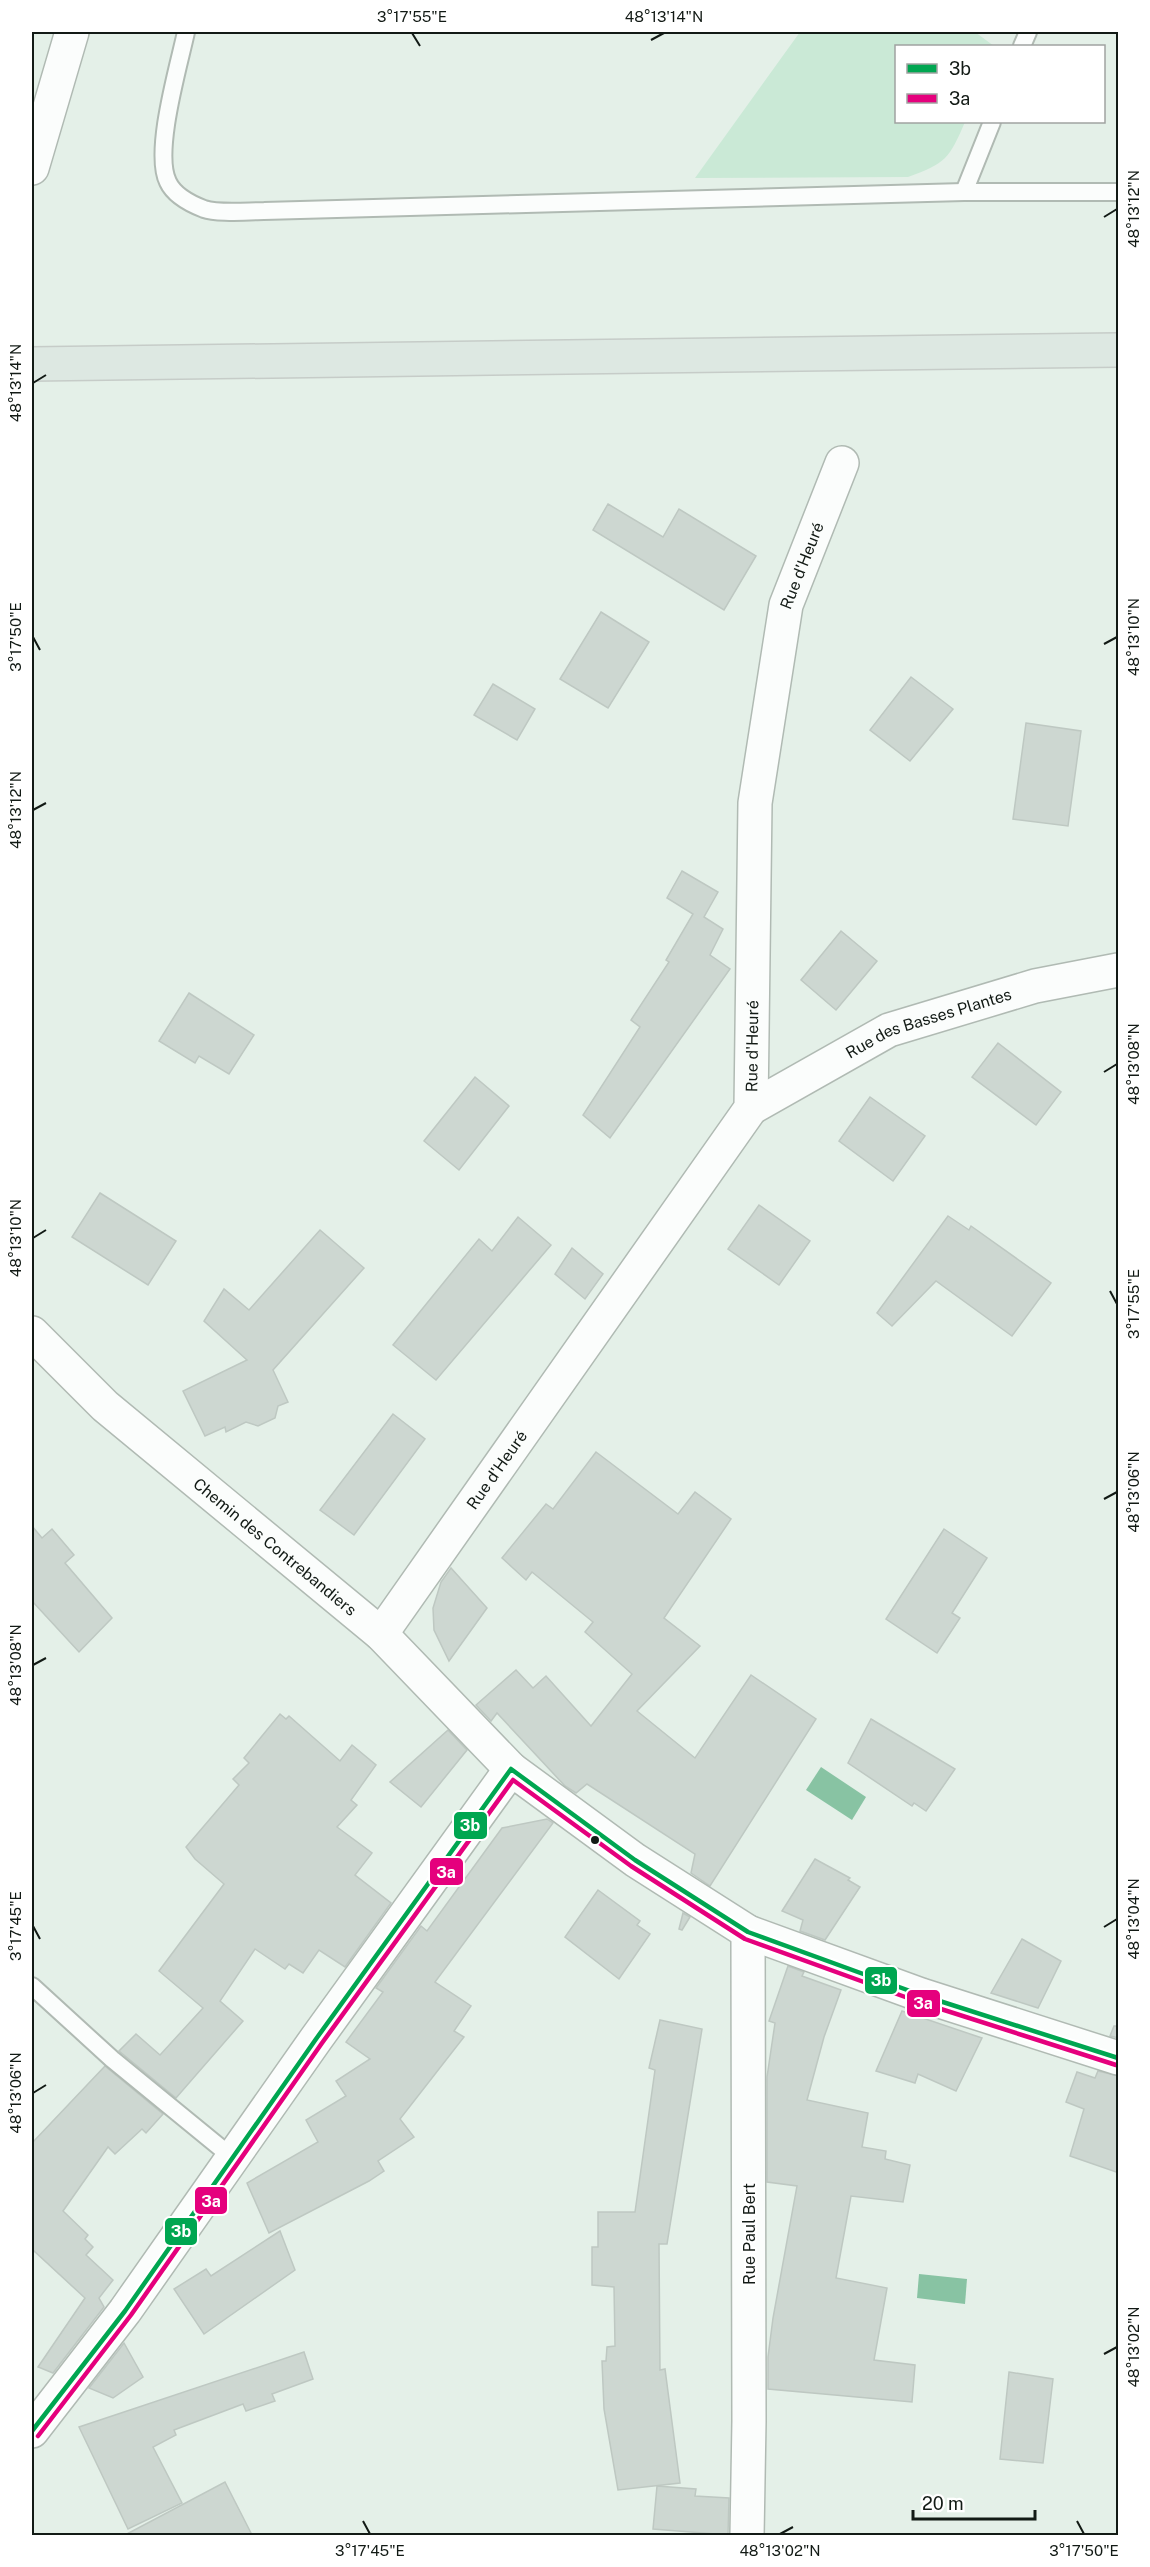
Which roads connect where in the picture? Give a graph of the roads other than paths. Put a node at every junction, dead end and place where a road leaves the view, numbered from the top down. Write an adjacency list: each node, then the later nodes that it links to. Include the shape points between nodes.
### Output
1 (72, 32): 4 (street)
2 (186, 32): 5 (lane, via 168,113 163,160 168,182 182,198 206,210)
3 (992, 123): 5 (lane)
4 (32, 168)
5 (964, 192): 6 (lane)
6 (1119, 192)
7 (1119, 350): 8 (main road)
8 (32, 364)
9 (842, 463): 11 (street, Rue d'Heuré, via 786,604 755,803)
10 (1119, 970): 11 (street, Rue des Basses Plantes, via 1035,986 889,1030)
11 (751, 1108): 13 (street, Rue d'Heuré)
12 (32, 1333): 13 (street, Chemin des Contrebandiers, via 105,1406)
13 (381, 1634): 14 (street, Chemin des Contrebandiers)
14 (511, 1769): 15 (street, Chemin des Contrebandiers, via 635,1860); 18 (street)
15 (748, 1932): 17 (street, Chemin des Contrebandiers, via 921,1995); 20 (street, Rue Paul Bert)
16 (32, 1986): 18 (lane, via 112,2059)
17 (1119, 2058)
18 (233, 2158): 19 (street, via 125,2311)
19 (32, 2431)
20 (747, 2535)

